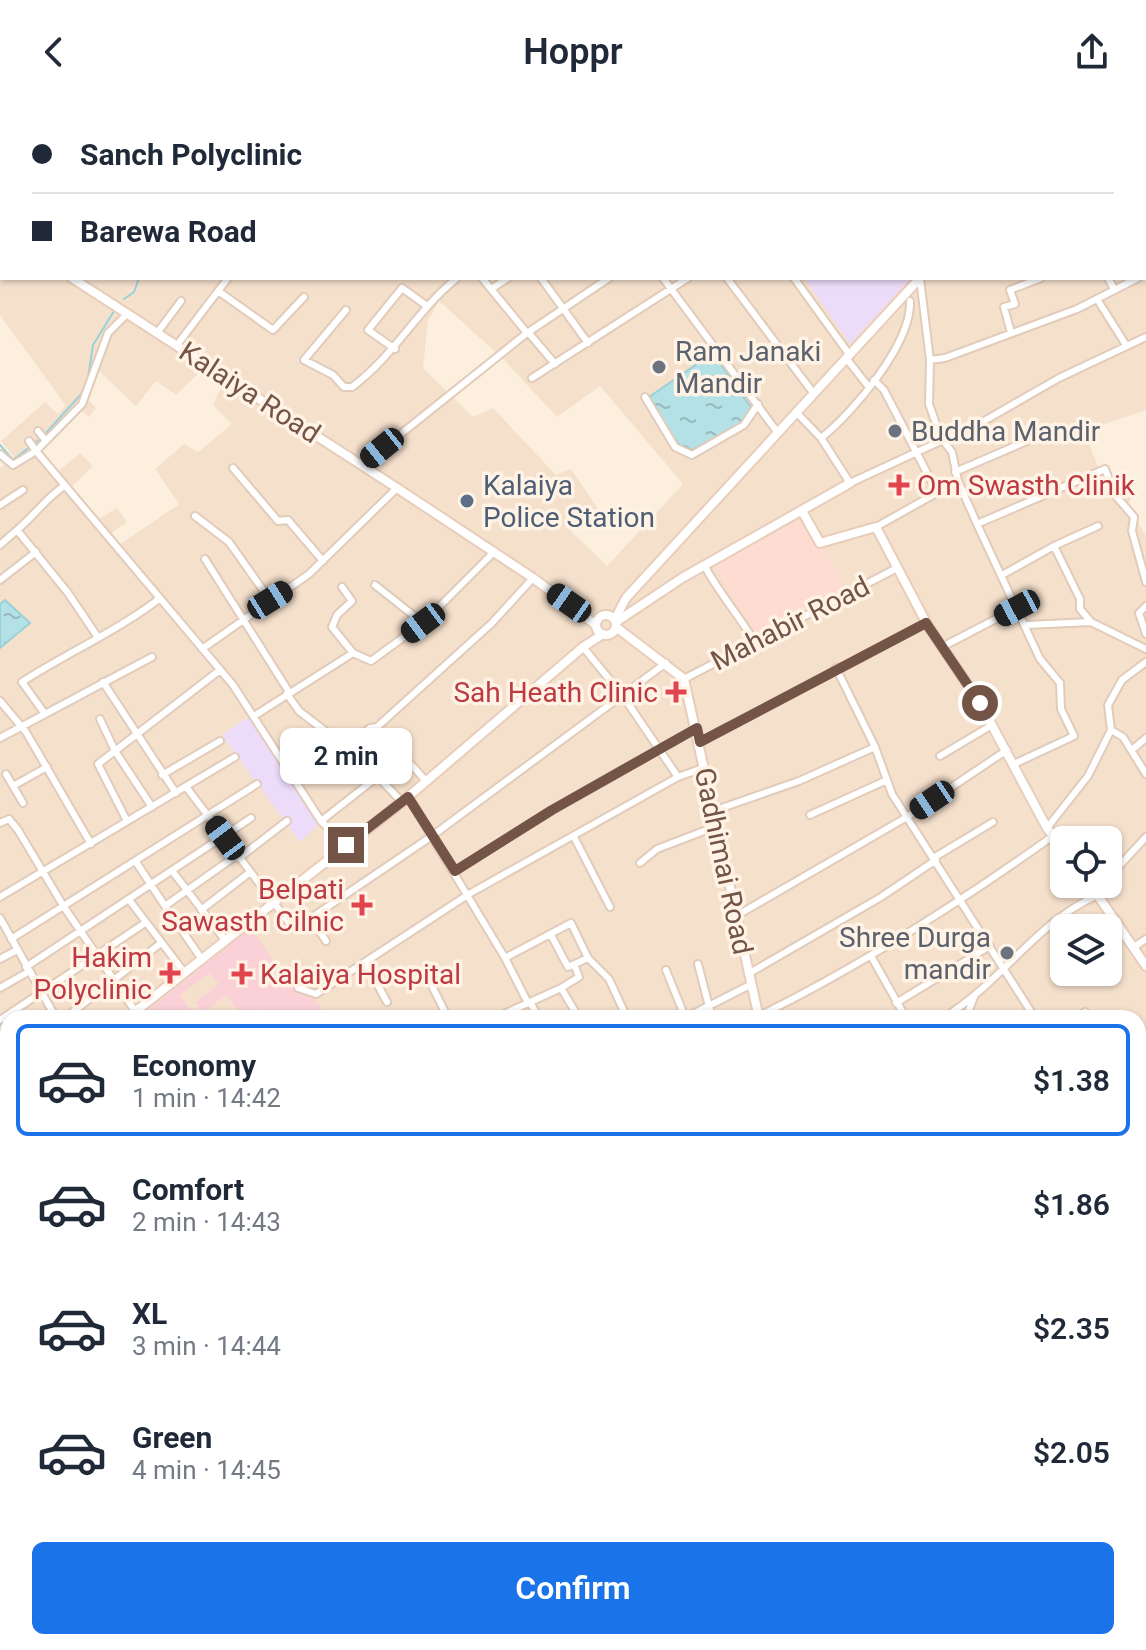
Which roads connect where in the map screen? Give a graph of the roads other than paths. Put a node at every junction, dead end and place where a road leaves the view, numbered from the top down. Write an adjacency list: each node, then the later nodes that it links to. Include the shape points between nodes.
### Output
1 (75, 280): 30 (main road, Kalaiya Road)
2 (226, 280): 20 (street)
3 (455, 280): 27 (street)
4 (484, 280): 17 (street)
5 (505, 280): 17 (street)
6 (542, 280): 29 (street)
7 (606, 280): 29 (street)
8 (664, 280): 18 (street)
9 (685, 280): 18 (street)
10 (728, 280): 44 (street)
11 (795, 280): 39 (street)
12 (918, 280): 22 (main road)
13 (920, 280): 24 (street)
14 (1036, 280): 33 (street, via 1010,290 1015,304 1004,307)
15 (1109, 280): 19 (street)
16 (1134, 280): 19 (street)
17 (491, 289): 32 (street)
18 (671, 289): 35 (street); 46 (street)
19 (1114, 289): 23 (street)
20 (218, 291): 21 (street, via 273,330); 36 (street)
21 (304, 297)
22 (900, 298): 26 (street); 39 (main road)
23 (1097, 299): 33 (street); 37 (street)
24 (924, 300): 26 (street); 40 (street)
25 (181, 301): 31 (street)
26 (910, 301): 43 (street, via 901,337)
27 (427, 306): 38 (street); 38 (street, via 402,288 368,330)
28 (346, 310): 38 (street, via 304,360 352,387)
29 (563, 310): 32 (street); 35 (street)
30 (128, 313): 31 (main road, Kalaiya Road); 52 (street, via 108,333 82,404)
31 (157, 333): 36 (main road, Kalaiya Road)
32 (528, 333): 41 (street); 55 (street)
33 (1011, 333): 40 (street)
34 (1146, 337): 37 (street)
35 (588, 343): 41 (street)
36 (177, 345): 55 (main road, Kalaiya Road)
37 (1126, 345): 50 (street, via 984,421)
38 (395, 349)
39 (848, 356): 43 (street); 44 (main road)
40 (930, 360): 50 (street, via 929,404)
41 (555, 364): 42 (street)
42 (532, 378)
43 (871, 383): 49 (street, via 848,417); 53 (street, via 884,390)
44 (814, 394): 47 (main road)
45 (645, 397): 46 (street, via 675,447 692,455 744,425)
46 (758, 404): 48 (street)
47 (796, 412): 48 (main road); 49 (street)
48 (778, 433): 95 (main road, via 626,598)
49 (821, 438): 59 (street)
50 (941, 438): 53 (street); 57 (street, via 952,452)
51 (1027, 441): 57 (street)
52 (32, 446): 54 (street, via 13,465); 60 (street)
53 (916, 452): 59 (street); 63 (street)
54 (0, 454)
55 (362, 465): 61 (main road, Kalaiya Road)
56 (233, 468): 76 (street, via 278,521 288,520)
57 (955, 472): 58 (street)
58 (958, 481): 63 (street); 67 (street)
59 (850, 483): 65 (main road)
60 (64, 486): 70 (street); 85 (street)
61 (397, 488): 74 (main road, Kalaiya Road); 76 (street)
62 (23, 490): 64 (street)
63 (937, 492): 69 (street)
64 (0, 505)
65 (802, 511): 69 (main road, via 820,543); 77 (main road)
66 (195, 516): 86 (street, via 229,542)
67 (977, 524): 79 (street); 82 (street, via 1105,469 1115,495 1134,517 1132,531)
68 (1098, 526): 72 (street)
69 (876, 527): 78 (main road)
70 (17, 530): 71 (street); 73 (street)
71 (0, 545)
72 (1054, 546): 79 (street); 90 (street, via 1080,609)
73 (36, 552): 81 (street); 97 (street)
74 (494, 552): 80 (main road, Kalaiya Road); 91 (street)
75 (205, 559): 89 (street)
76 (323, 561): 86 (street)
77 (704, 565): 95 (main road); 98 (street)
78 (897, 568): 93 (main road); 98 (street, Mahabir Road)
79 (1002, 575): 88 (street)
80 (533, 578): 92 (main road, Kalaiya Road); 119 (street, via 492,623)
81 (0, 580)
82 (1146, 582)
83 (375, 585): 91 (street)
84 (342, 587): 103 (street, via 352,601 332,627)
85 (159, 599): 97 (street, via 128,623); 101 (street)
86 (270, 600): 89 (street)
87 (1146, 606): 96 (street, via 1139,613)
88 (1017, 608): 94 (street); 100 (street)
89 (244, 619): 101 (street); 111 (street)
90 (1091, 622): 94 (street); 102 (street)
91 (423, 623): 103 (street, via 371,661)
92 (597, 623): 95 (main road); 95 (main road)
93 (926, 623): 100 (main road); 107 (street)
94 (1026, 625): 135 (street, via 1040,659 1060,683 1061,709 1074,736)
95 (610, 627): 99 (main road); 106 (main road)
96 (1146, 634)
97 (97, 636): 114 (street, via 22,682)
98 (754, 641): 109 (street, Mahabir Road)
99 (583, 647): 112 (street); 144 (main road)
100 (942, 647): 117 (main road)
101 (202, 649): 108 (street)
102 (1146, 649)
103 (353, 653): 111 (street)
104 (152, 657): 110 (street)
105 (1146, 662): 121 (street, via 1122,680 1108,705)
106 (666, 663): 109 (main road); 112 (street)
107 (836, 668): 126 (street); 127 (street)
108 (220, 670): 115 (street); 122 (street)
109 (684, 679): 120 (main road, Gadhimai Road)
110 (103, 682): 114 (street); 122 (street)
111 (288, 693): 115 (street); 128 (street, via 299,711)
112 (623, 696): 129 (street); 165 (street)
113 (0, 701): 118 (street)
114 (45, 714): 118 (street)
115 (254, 716): 159 (street)
116 (100, 719): 132 (street)
117 (992, 725): 130 (main road); 133 (street)
118 (22, 727): 123 (street); 136 (street)
119 (377, 727): 128 (street); 144 (street)
120 (697, 728): 126 (main road, Gadhimai Road); 129 (street)
121 (1111, 730): 131 (street); 163 (street, via 1088,776)
122 (135, 735): 132 (street); 140 (street)
123 (0, 738)
124 (1146, 738): 131 (street)
125 (220, 741): 140 (street)
126 (700, 742): 137 (main road, Gadhimai Road)
127 (875, 747): 143 (street); 152 (street)
128 (348, 748): 142 (street)
129 (658, 748): 141 (street); 178 (street)
130 (1007, 750): 135 (main road); 155 (street)
131 (1132, 750): 139 (street)
132 (115, 751): 151 (street); 157 (street, via 98,764)
133 (940, 756)
134 (235, 757): 147 (street)
135 (1014, 764): 163 (main road)
136 (47, 767): 146 (street); 170 (street)
137 (703, 768): 141 (street); 152 (main road, Gadhimai Road)
138 (6, 774): 146 (street)
139 (1146, 774)
140 (162, 775): 148 (street)
141 (678, 777): 166 (street)
142 (376, 778): 149 (street); 159 (street)
143 (887, 780): 153 (street); 155 (street)
144 (426, 781): 149 (main road)
145 (257, 784): 154 (street)
146 (13, 786): 150 (street)
147 (187, 788): 148 (street); 154 (street)
148 (176, 793): 151 (street)
149 (405, 800): 165 (street); 171 (main road)
150 (23, 803)
151 (152, 807): 157 (street)
152 (713, 811): 162 (main road, Gadhimai Road)
153 (810, 815)
154 (208, 816): 168 (street); 174 (street)
155 (907, 817): 173 (street); 194 (street)
156 (251, 818): 168 (street)
157 (127, 821): 170 (street)
158 (287, 821): 172 (street)
159 (321, 821): 171 (street)
160 (993, 822): 173 (street)
161 (0, 823): 177 (street, via 9,819)
162 (717, 826): 175 (street, via 657,849); 194 (main road, Gadhimai Road)
163 (1047, 828): 164 (main road)
164 (1050, 832)
165 (432, 836): 178 (street); 204 (street, via 311,918)
166 (574, 837): 183 (street); 192 (street)
167 (1146, 837): 176 (street)
168 (225, 838): 172 (street); 179 (street)
169 (1050, 838): 187 (street)
170 (91, 844): 177 (street)
171 (346, 845): 189 (main road)
172 (238, 856): 180 (street); 182 (street)
173 (936, 859): 187 (street); 224 (street)
174 (136, 862): 181 (street); 191 (street)
175 (640, 863)
176 (1122, 863)
177 (42, 871): 184 (street); 191 (street)
178 (455, 871): 183 (street)
179 (173, 872): 181 (street); 182 (street)
180 (249, 873): 189 (street); 193 (street)
181 (151, 886): 188 (street); 190 (street)
182 (186, 890): 190 (street); 193 (street)
183 (469, 894): 212 (street); 215 (street)
184 (0, 897)
185 (1086, 898): 219 (street)
186 (1102, 898): 207 (main road)
187 (962, 900): 206 (street); 209 (street)
188 (130, 901): 196 (street); 199 (street)
189 (272, 901): 198 (street); 203 (main road)
190 (165, 906): 211 (street)
191 (64, 907): 199 (street); 201 (street)
192 (610, 907)
193 (201, 910): 203 (street)
194 (736, 916): 224 (main road, Gadhimai Road)
195 (0, 918): 197 (street)
196 (145, 923): 205 (street); 210 (street)
197 (2, 928): 201 (street)
198 (293, 928)
199 (81, 931): 210 (street); 220 (street)
200 (551, 935): 212 (street); 213 (street, via 571,923); 216 (street, via 568,967)
201 (11, 939): 208 (street)
202 (1146, 939): 207 (street)
203 (225, 940): 211 (main road)
204 (326, 941)
205 (161, 943): 222 (street); 225 (street)
206 (990, 946): 219 (street); 234 (street)
207 (1134, 947): 218 (main road)
208 (17, 950): 214 (street); 220 (street)
209 (871, 956): 234 (street); 250 (street)
210 (97, 957): 225 (street); 231 (street)
211 (201, 958): 222 (main road)
212 (505, 958): 233 (street)
213 (588, 958): 216 (street); 245 (street, via 609,979)
214 (0, 959)
215 (365, 962): 228 (street, via 316,994); 232 (street)
216 (574, 964): 229 (street, via 579,977)
217 (698, 964): 235 (street)
218 (1146, 966)
219 (1003, 967): 230 (street); 254 (street)
220 (27, 970): 227 (street); 231 (street)
221 (666, 970): 246 (street)
222 (184, 972): 240 (main road)
223 (426, 974): 241 (street)
224 (748, 974): 226 (main road, Gadhimai Road)
225 (112, 980): 238 (street); 239 (street)
226 (750, 985): 235 (street); 249 (main road, Gadhimai Road)
227 (0, 988)
228 (298, 988)
229 (561, 988): 233 (street); 244 (street)
230 (976, 994): 252 (street); 253 (street)
231 (41, 995): 236 (street); 237 (street)
232 (387, 1002)
233 (529, 1002): 242 (street); 243 (street)
234 (896, 1003): 251 (street)
235 (710, 1005): 247 (street); 248 (street)
236 (16, 1010)
237 (51, 1010)
238 (75, 1010)
239 (134, 1010)
240 (136, 1010)
241 (444, 1010)
242 (516, 1010)
243 (534, 1010)
244 (574, 1010)
245 (623, 1010)
246 (682, 1010)
247 (700, 1010)
248 (711, 1010)
249 (757, 1010)
250 (772, 1010)
251 (901, 1010)
252 (954, 1010)
253 (969, 1010)
254 (1030, 1010)

